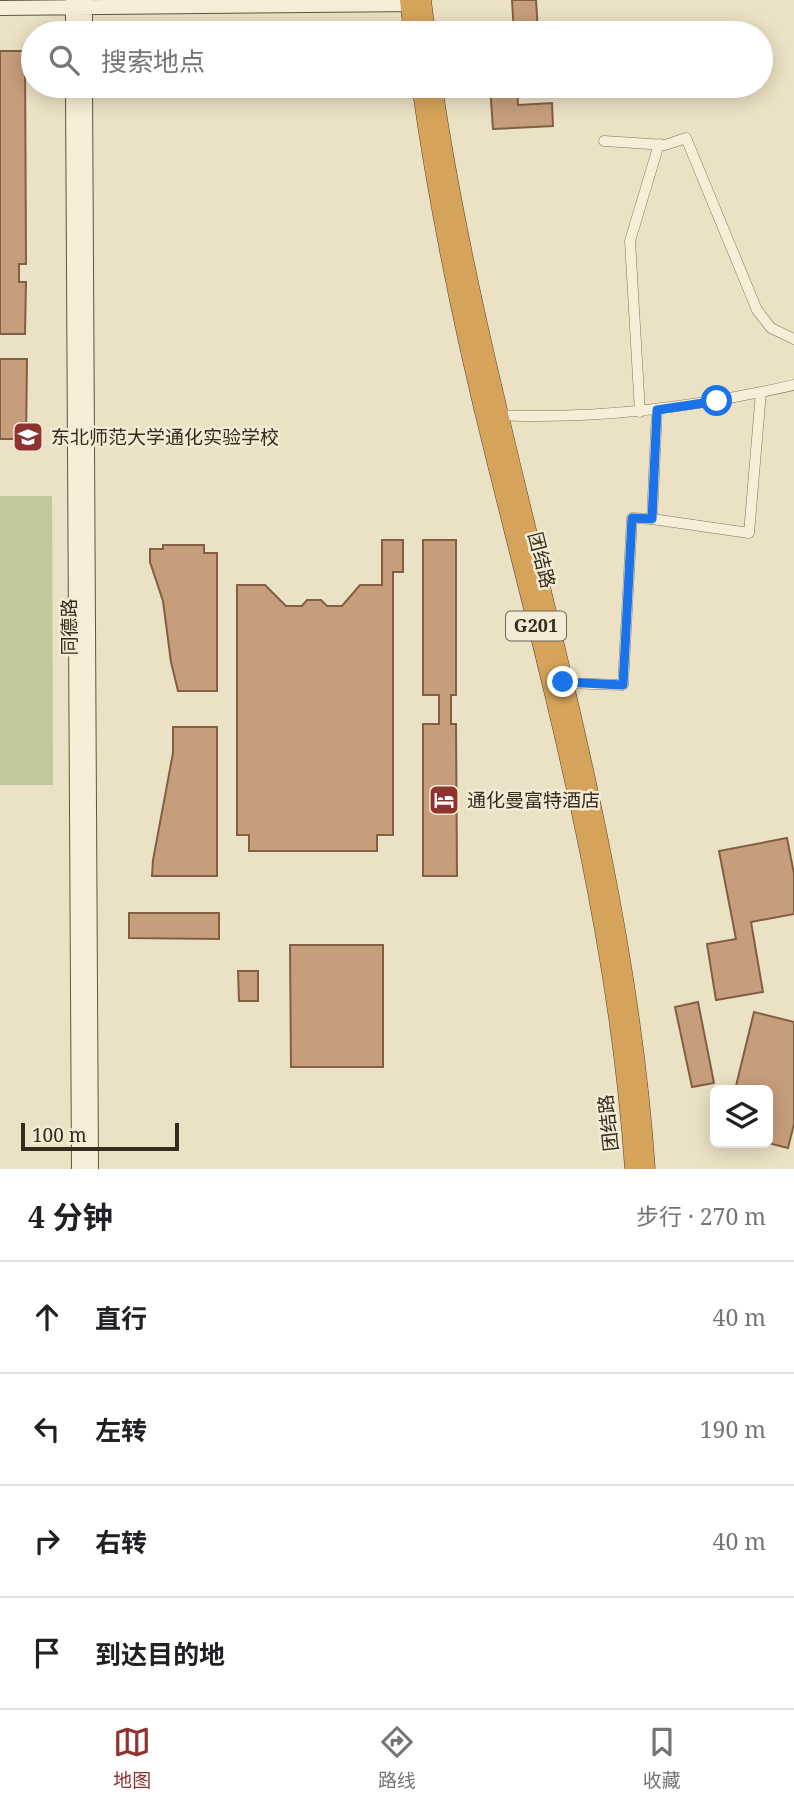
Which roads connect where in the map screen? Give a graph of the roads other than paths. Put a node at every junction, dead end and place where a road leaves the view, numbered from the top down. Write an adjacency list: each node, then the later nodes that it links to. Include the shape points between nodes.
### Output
1 (416, 2): 2 (main road); 4 (highway); 5 (highway)
2 (79, 4): 3 (main road)
3 (0, 8)
4 (415, 21)
5 (422, 21)
6 (73, 98): 20 (main road, 同德路)
7 (85, 98): 21 (main road, 同德路)
8 (423, 98): 22 (highway, 团结路 / G201, via 462,315 596,885 620,1035)
9 (435, 98): 17 (highway, 团结路 / G201, via 461,247)
10 (604, 141): 11 (street)
11 (659, 144): 12 (street, via 686,138 757,310 771,328); 16 (street, via 630,241)
12 (794, 339)
13 (794, 385): 14 (street)
14 (761, 392): 15 (street); 18 (street, via 749,533)
15 (657, 410): 16 (street); 18 (street)
16 (640, 412): 17 (street)
17 (498, 415): 19 (highway, 团结路 / G201)
18 (652, 519): 19 (street, via 632,518 623,685)
19 (563, 682): 23 (highway, 团结路 / G201, via 618,937)
20 (79, 1169)
21 (91, 1169)
22 (634, 1169)
23 (646, 1169)

